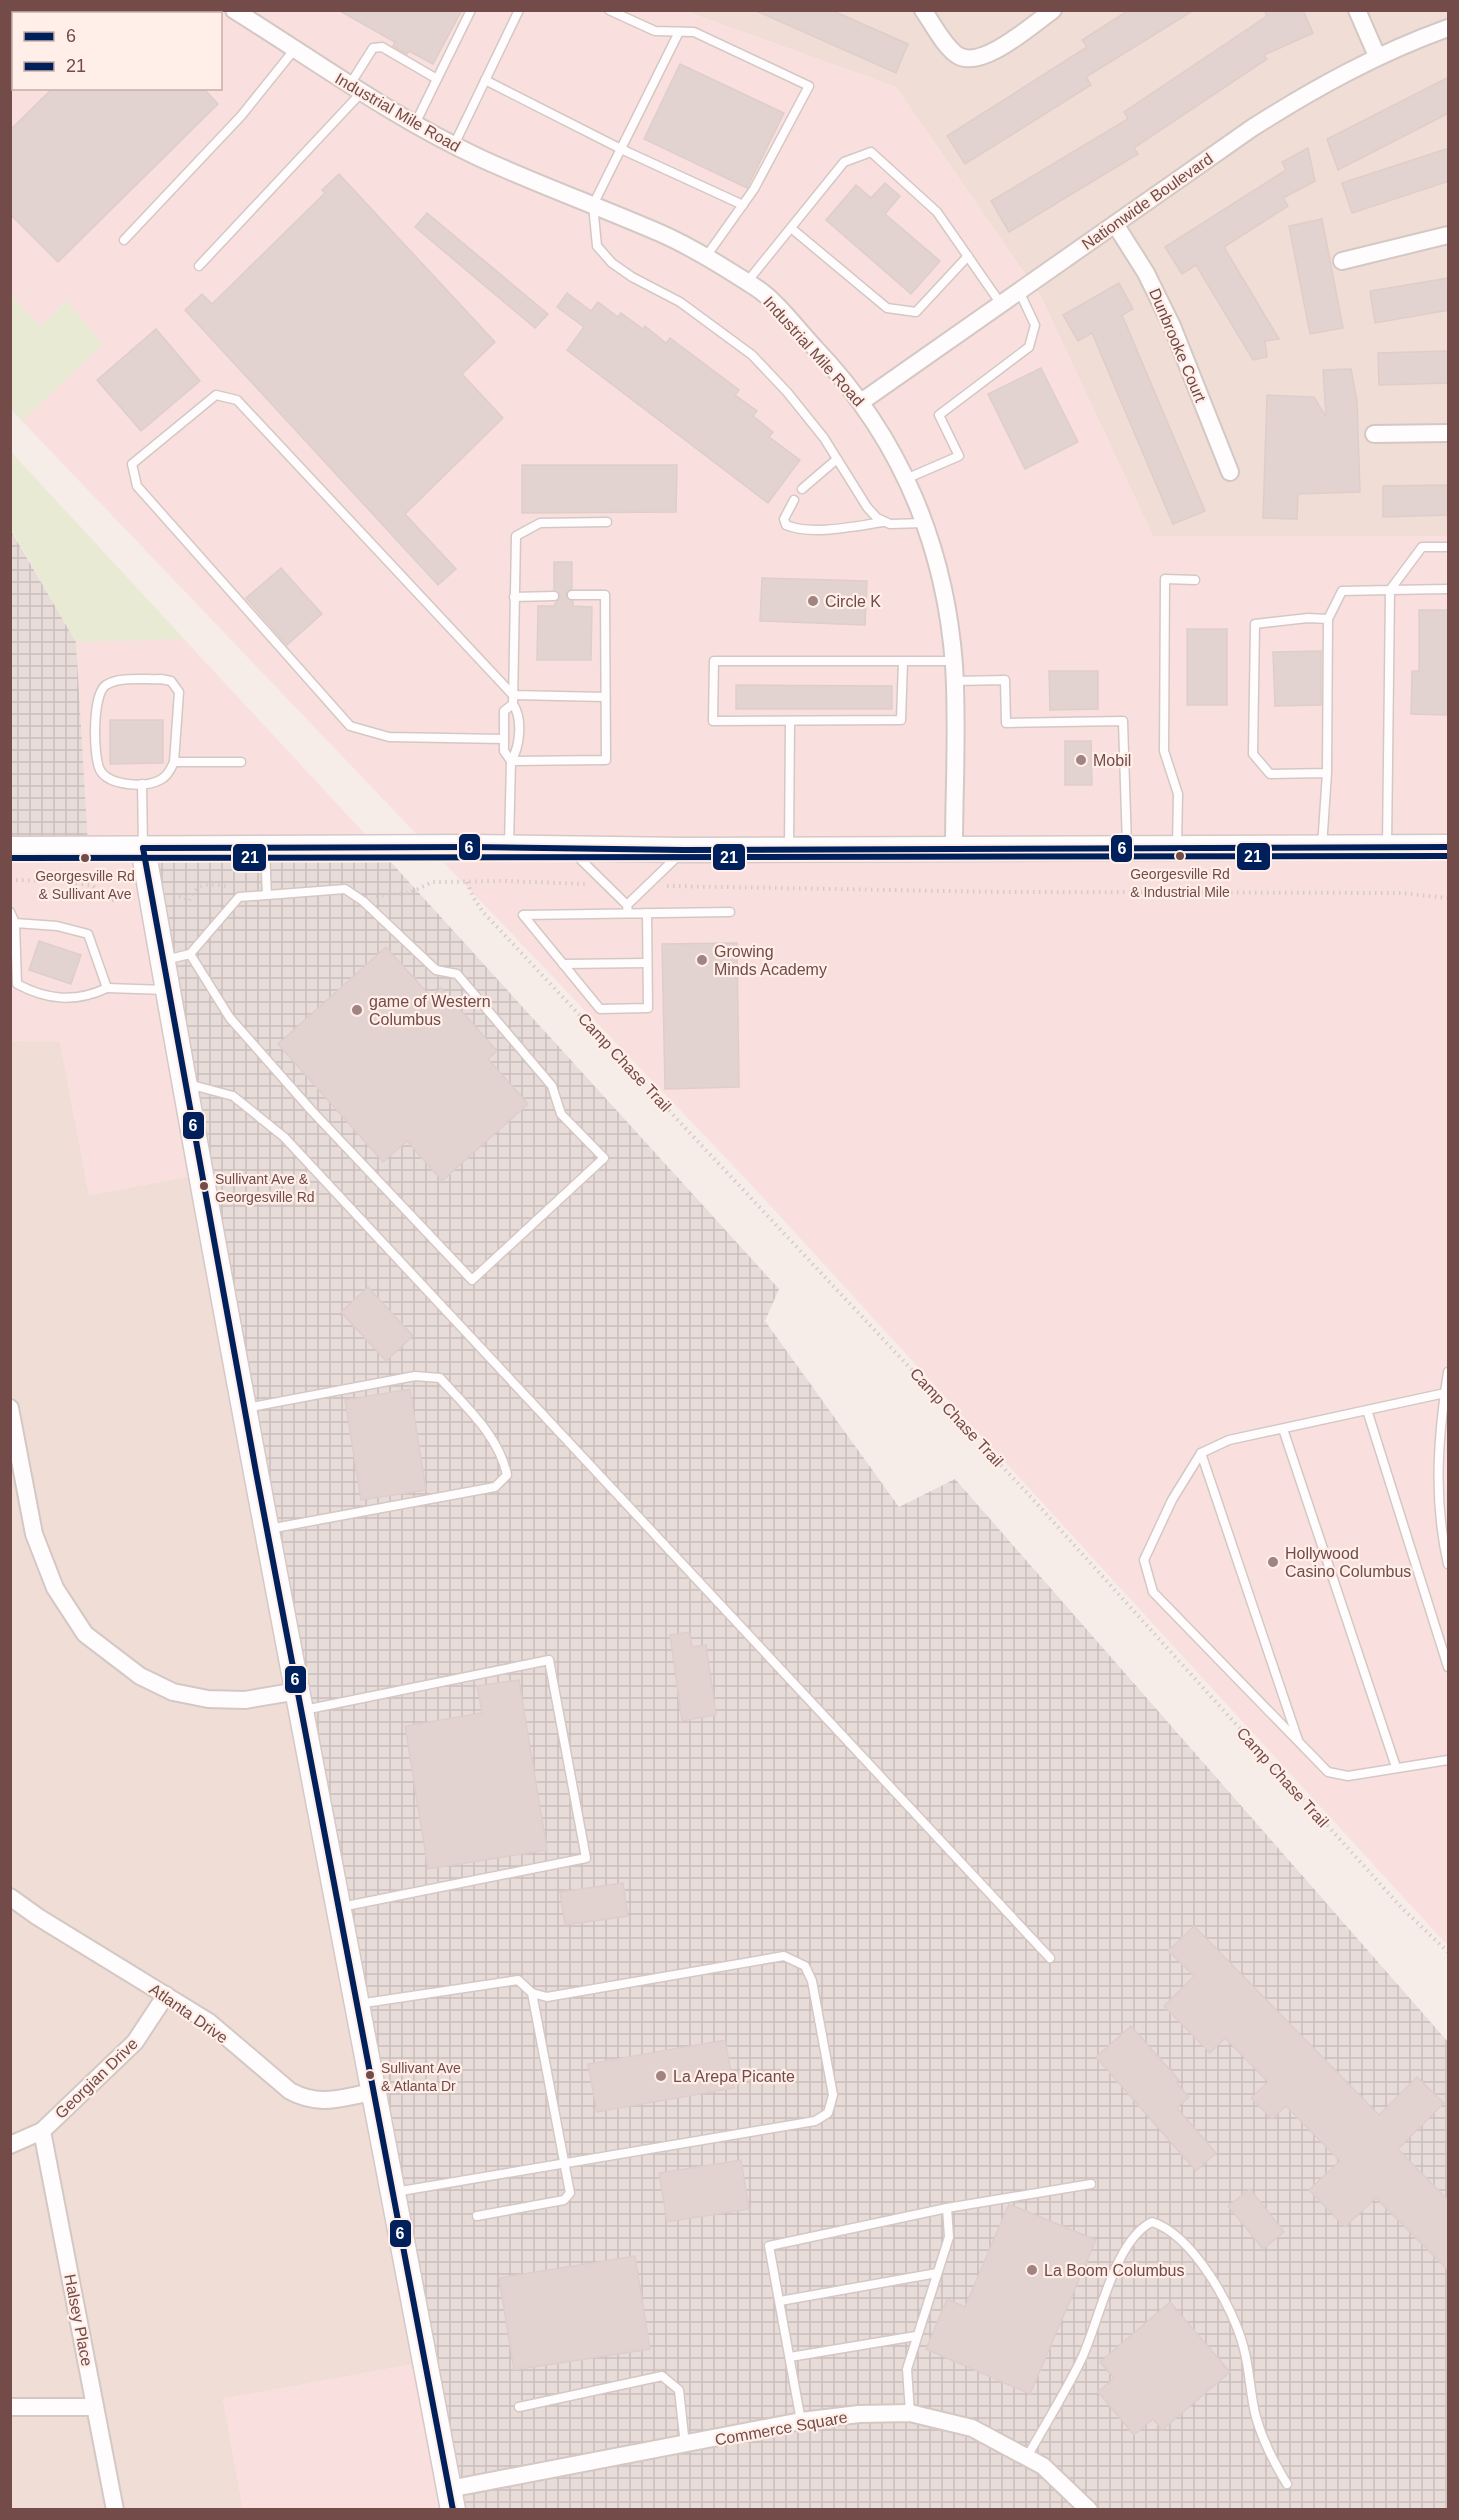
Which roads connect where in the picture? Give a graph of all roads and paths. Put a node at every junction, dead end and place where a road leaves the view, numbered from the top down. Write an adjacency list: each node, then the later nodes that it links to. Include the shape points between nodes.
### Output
1 (234, 10): 10 (street, Industrial Mile Road)
2 (471, 10): 12 (lane)
3 (519, 10): 13 (lane)
4 (609, 10): 9 (lane, via 655,32)
5 (923, 10): 6 (street, via 951,50 968,59 989,54)
6 (1053, 10)
7 (1357, 10): 11 (street)
8 (1449, 28): 11 (street, Nationwide Boulevard)
9 (679, 32): 17 (lane); 19 (lane, via 694,32 809,86)
10 (294, 50): 14 (street, Industrial Mile Road); 23 (lane, via 241,116)
11 (1377, 56): 20 (street, Nationwide Boulevard, via 1252,128)
12 (437, 79): 14 (lane, via 382,47 373,48); 15 (lane)
13 (485, 80): 16 (lane); 17 (lane)
14 (355, 89): 15 (street, Industrial Mile Road); 27 (lane)
15 (415, 124): 16 (street, Industrial Mile Road)
16 (454, 145): 18 (street, Industrial Mile Road)
17 (621, 149): 18 (lane); 19 (lane)
18 (593, 205): 25 (street, Industrial Mile Road, via 663,234); 34 (lane, via 597,246 612,263 632,278 680,302 752,355 788,392)
19 (743, 205): 25 (lane)
20 (1115, 224): 29 (street, Nationwide Boulevard); 35 (street, Dunbrooke Court, via 1146,273 1172,326)
21 (791, 228): 24 (lane, via 887,308 916,312); 24 (lane, via 844,162 871,152 937,212); 28 (lane)
22 (1449, 235): 26 (street)
23 (124, 240)
24 (968, 256): 30 (lane)
25 (705, 258): 28 (street, Industrial Mile Road)
26 (1342, 261)
27 (199, 266)
28 (747, 282): 31 (street, Industrial Mile Road, via 782,313)
29 (1019, 291): 30 (street, Nationwide Boulevard); 36 (lane, via 1035,325 1029,347 939,415 959,456)
30 (1001, 304): 31 (street, Nationwide Boulevard)
31 (861, 402): 36 (street, Industrial Mile Road)
32 (1449, 433): 33 (street)
33 (1374, 434)
34 (837, 459): 37 (lane); 40 (lane, via 867,507)
35 (1230, 472)
36 (908, 478): 41 (street, Industrial Mile Road)
37 (802, 489)
38 (794, 500): 40 (lane, via 784,519 786,525 795,529)
39 (607, 522): 48 (lane, via 540,523 516,536)
40 (884, 522): 41 (lane)
41 (924, 523): 50 (street, Industrial Mile Road, via 946,606)
42 (1449, 547): 45 (lane, via 1422,547)
43 (1195, 580): 71 (lane, via 1165,579 1164,751 1178,794)
44 (1449, 589): 45 (lane)
45 (1390, 590): 49 (lane, via 1342,591); 64 (lane)
46 (572, 595): 53 (lane, via 605,595)
47 (554, 596): 48 (lane)
48 (514, 597): 54 (lane)
49 (1328, 620): 60 (lane); 60 (lane, via 1308,618 1255,624 1253,754 1270,774)
50 (954, 661): 51 (lane); 52 (street, Industrial Mile Road)
51 (903, 662): 55 (lane, via 901,720); 55 (lane, via 714,661 713,721)
52 (955, 681): 69 (street, Industrial Mile Road); 70 (lane, via 1005,680 1006,723 1123,721)
53 (605, 697): 54 (lane); 57 (lane, via 606,760)
54 (513, 700): 56 (lane, via 504,711); 56 (lane, via 237,400 216,395 132,464 137,486 350,726 389,737); 57 (lane, via 518,712 517,751)
55 (790, 721): 68 (lane)
56 (504, 739): 57 (lane, via 504,752)
57 (510, 761): 67 (lane)
58 (174, 762): 59 (lane); 61 (lane, via 162,780); 61 (lane, via 177,686 161,679 106,684 96,705 100,770 118,782)
59 (241, 762)
60 (1327, 773): 63 (lane)
61 (142, 784): 66 (lane)
62 (265, 847): 66 (main road); 67 (main road); 77 (lane)
63 (1322, 847): 64 (main road); 71 (main road)
64 (1387, 847): 65 (main road)
65 (1449, 847)
66 (143, 848): 72 (main road); 85 (main road)
67 (509, 848): 73 (main road)
68 (789, 848): 69 (main road); 74 (main road)
69 (954, 848): 70 (main road)
70 (1127, 848): 71 (main road)
71 (1177, 848)
72 (10, 849)
73 (570, 850): 74 (main road); 75 (lane)
74 (684, 850): 76 (lane)
75 (606, 885): 79 (lane); 107 (path, Camp Chase Trail, via 467,882 483,912 1029,1495 1401,1907)
76 (650, 886): 78 (path, via 1401,893); 79 (lane)
77 (267, 895): 84 (lane, via 239,897); 84 (lane, via 345,889 363,901 436,970 457,974 552,1086 561,1114 604,1158 472,1280 312,1111 231,1018)
78 (1449, 898)
79 (628, 909): 82 (lane); 87 (lane, via 523,915)
80 (10, 912): 83 (lane)
81 (730, 912): 82 (lane)
82 (647, 913): 86 (lane)
83 (15, 923): 88 (lane, via 57,926 88,934); 88 (lane, via 17,984 39,996 86,998)
84 (190, 954): 85 (lane)
85 (163, 961): 89 (main road)
86 (647, 963): 87 (lane); 87 (lane, via 648,1008 610,1009 600,1009)
87 (563, 964)
88 (107, 988): 89 (lane)
89 (168, 990): 90 (main road)
90 (184, 1083): 94 (main road); 108 (lane, via 233,1096 284,1137)
91 (1449, 1372): 92 (lane)
92 (1445, 1393): 95 (lane); 99 (lane, via 1437,1477)
93 (10, 1408): 101 (street, via 34,1534 55,1588 85,1634 140,1676 173,1692 208,1700)
94 (245, 1408): 98 (main road); 98 (lane, via 415,1376 440,1378 497,1447 507,1475 495,1487)
95 (1367, 1410): 96 (lane); 100 (lane)
96 (1283, 1429): 97 (lane, via 1229,1440); 104 (lane)
97 (1201, 1453): 102 (lane); 102 (lane, via 1172,1500 1144,1560 1153,1592)
98 (268, 1529): 101 (main road)
99 (1449, 1564)
100 (1449, 1667)
101 (300, 1701): 106 (main road); 106 (lane, via 549,1660 586,1858)
102 (1299, 1742): 104 (lane, via 1328,1772 1347,1776)
103 (1449, 1760): 104 (lane)
104 (1396, 1767)
105 (10, 1898): 110 (street, Atlanta Drive)
106 (338, 1907): 111 (main road)
107 (1449, 1952)
108 (1050, 1958)
109 (532, 1993): 111 (lane, via 518,1980); 115 (lane); 115 (lane, via 547,1997 784,1956 805,1966 812,1982 833,2095 828,2112 815,2121)
110 (166, 1995): 112 (street, Atlanta Drive, via 209,2022 290,2091 305,2099 320,2102); 113 (street, Georgian Drive, via 135,2042)
111 (356, 2004): 112 (main road)
112 (372, 2092): 117 (main road)
113 (42, 2131): 114 (street, Georgian Drive); 125 (street, Halsey Place)
114 (10, 2145)
115 (563, 2163): 117 (lane); 119 (lane, via 570,2193 564,2200)
116 (1091, 2184): 118 (lane)
117 (391, 2192): 132 (main road)
118 (947, 2208): 120 (lane, via 949,2237); 121 (lane, via 769,2246)
119 (477, 2216)
120 (938, 2273): 121 (lane); 122 (lane)
121 (780, 2301): 123 (lane)
122 (916, 2336): 123 (lane); 127 (lane, via 907,2368)
123 (790, 2357): 128 (lane)
124 (10, 2407): 125 (street)
125 (95, 2407): 133 (street, Halsey Place)
126 (519, 2407): 129 (lane, via 662,2376 679,2390)
127 (910, 2413): 128 (street, Commerce Square); 130 (street, Commerce Square, via 972,2428)
128 (801, 2421): 129 (street, Commerce Square)
129 (685, 2445): 132 (street, Commerce Square)
130 (1027, 2457): 131 (lane, via 1082,2357 1109,2282 1131,2242 1143,2226 1152,2222 1162,2225 1198,2259 1224,2296 1244,2347 1256,2416 1268,2453); 134 (street, Commerce Square, via 1043,2466)
131 (1287, 2484)
132 (451, 2499)
133 (115, 2510)
134 (1089, 2510)

